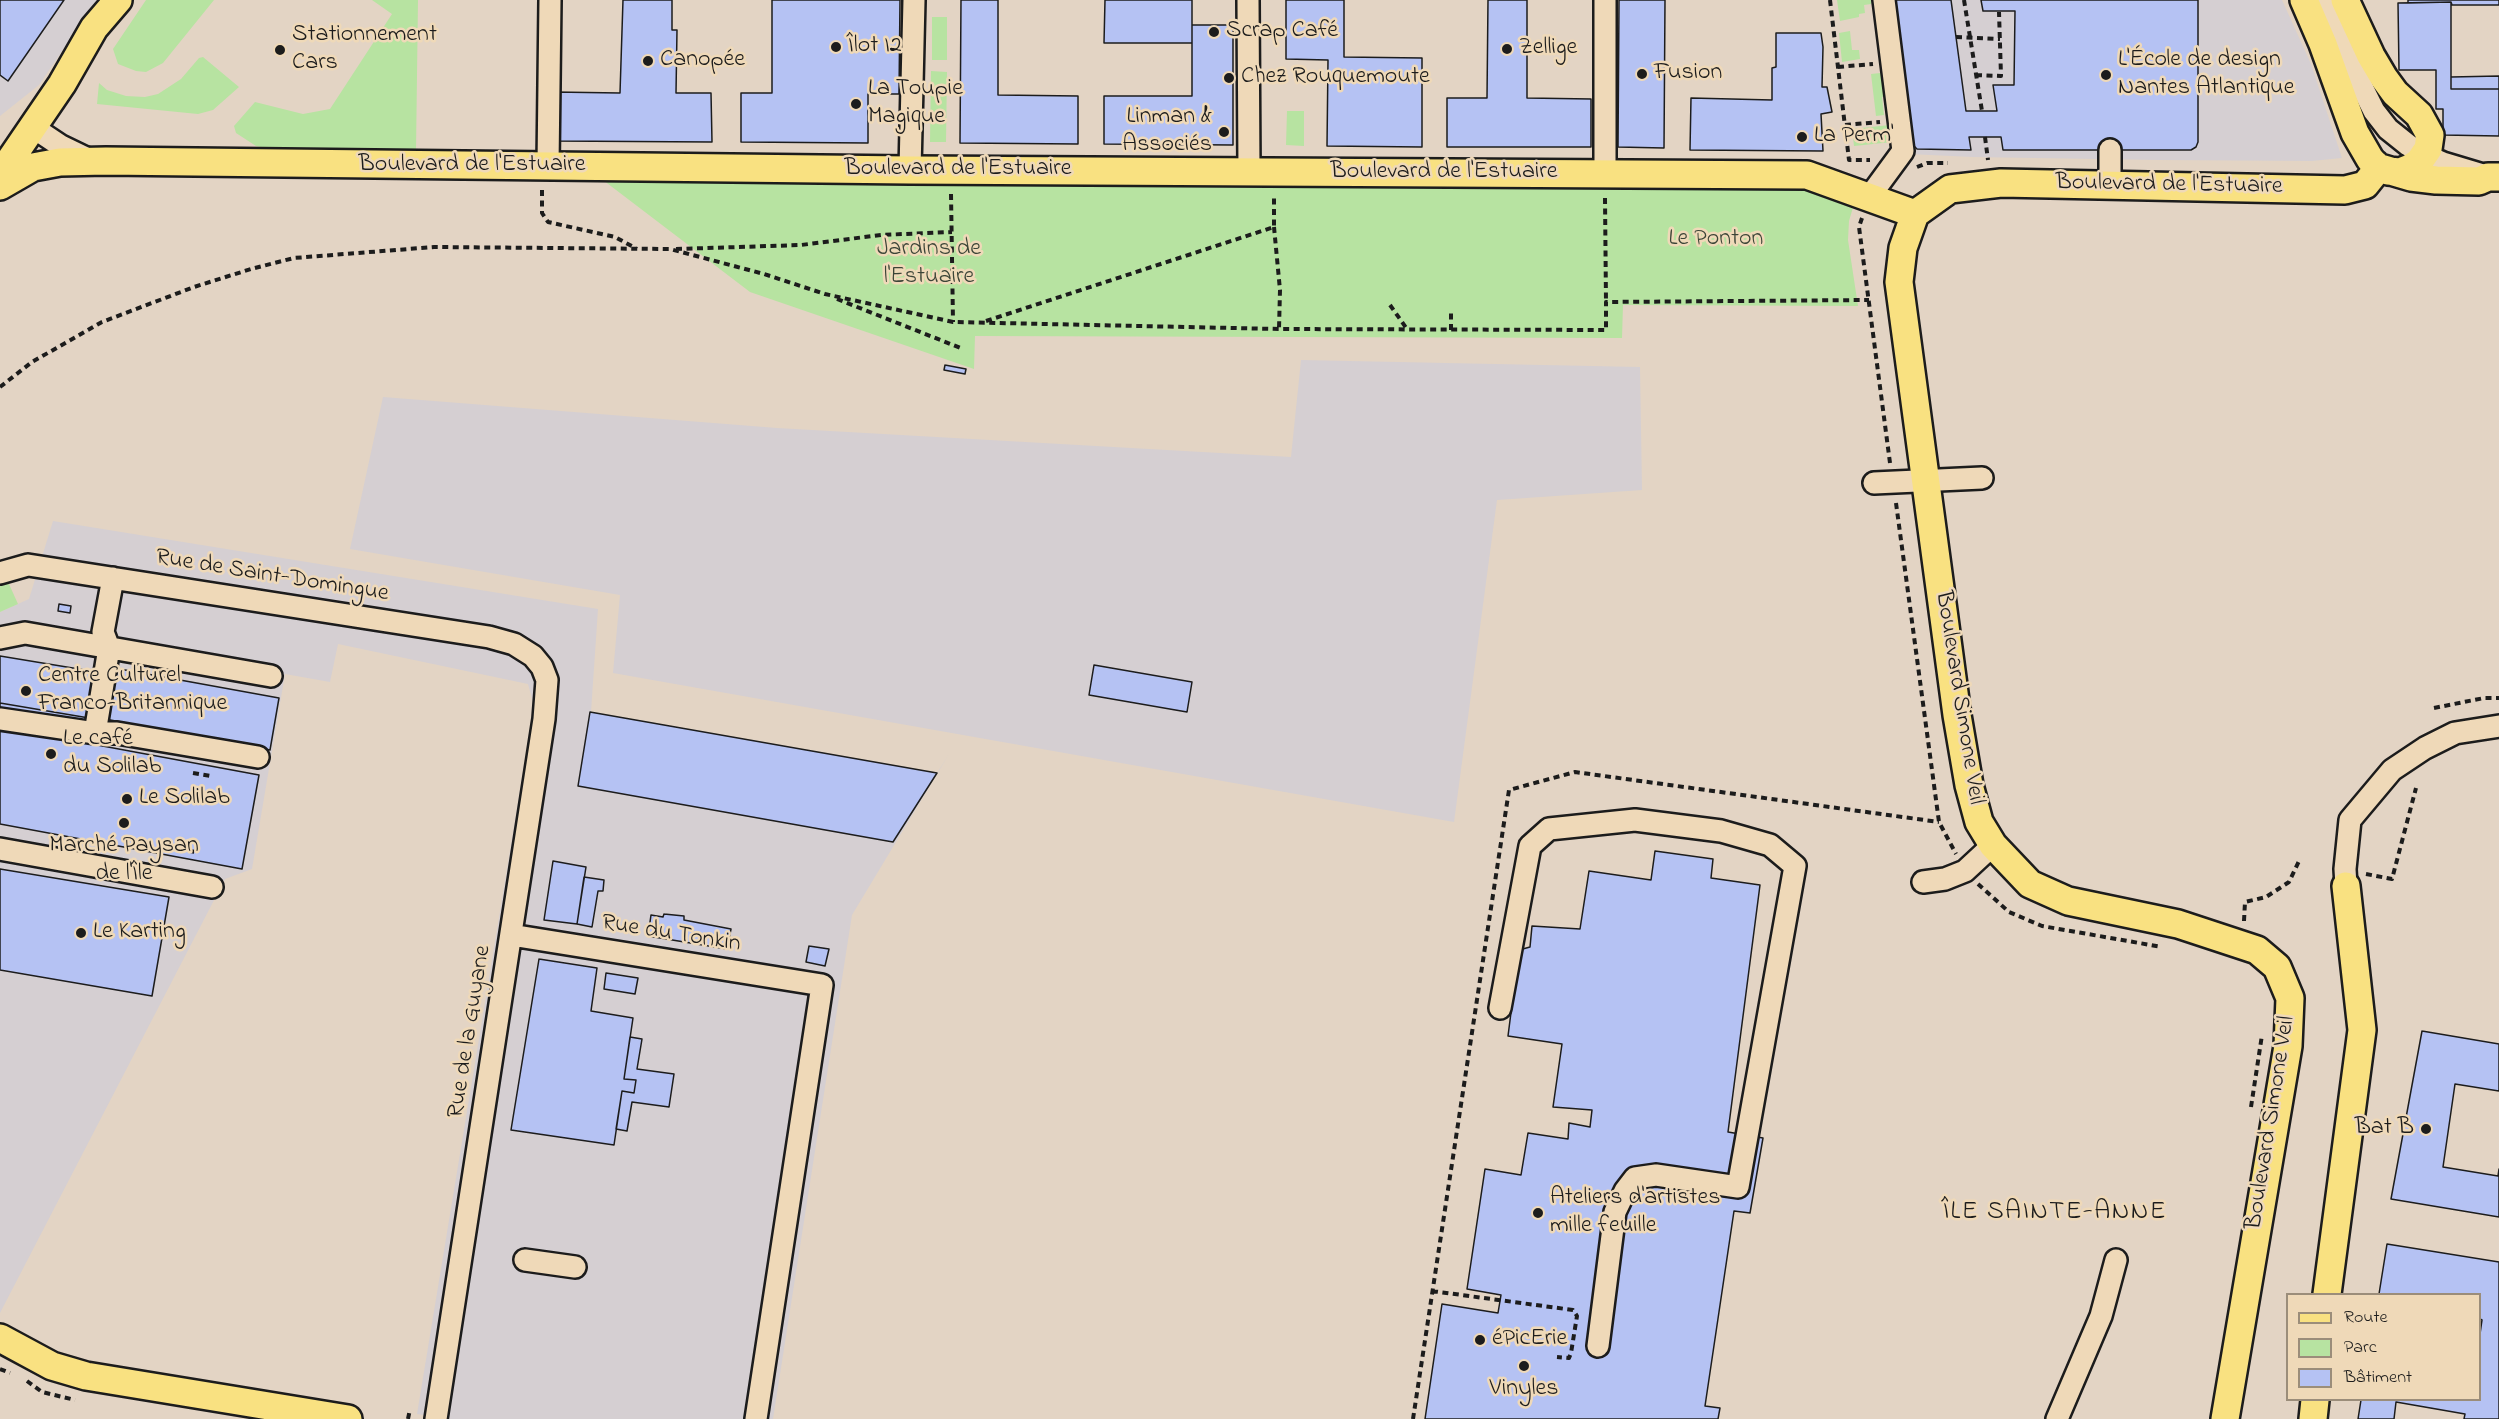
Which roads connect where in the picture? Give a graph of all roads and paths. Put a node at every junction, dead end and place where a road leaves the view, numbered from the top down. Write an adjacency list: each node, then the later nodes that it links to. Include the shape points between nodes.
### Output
1 (118, 0): 20 (main road, via 94,28)
2 (550, 0): 29 (street)
3 (914, 0): 31 (street)
4 (1248, 0): 33 (street)
5 (1605, 0): 34 (street)
6 (1830, 0): 17 (path)
7 (1884, 0): 16 (street)
8 (1964, 0): 14 (path)
9 (2304, 0): 30 (main road, via 2355,133)
10 (2325, 0): 25 (street, via 2374,111 2397,137)
11 (2345, 0): 25 (main road, via 2384,78 2426,126 2430,142)
12 (1999, 12): 15 (path)
13 (1956, 37): 14 (path)
14 (1970, 38): 15 (path); 18 (path)
15 (2000, 39): 18 (path, via 2001,76)
16 (1892, 63): 17 (path); 21 (street)
17 (1838, 67): 22 (path)
18 (1976, 75): 19 (path)
19 (1982, 111)
20 (37, 120): 26 (street, via 40,132); 35 (main road)
21 (1899, 121): 22 (path); 27 (street, via 1903,151)
22 (1845, 125): 27 (path, via 1849,160)
23 (1985, 137): 28 (path)
24 (2110, 150): 38 (street)
25 (2425, 155): 30 (main road, via 2400,172); 36 (street)
26 (93, 161): 29 (main road, Boulevard de l'Estuaire); 37 (main road, Boulevard de l'Estuaire, via 33,167)
27 (1896, 161): 39 (street)
28 (1989, 164)
29 (548, 166): 31 (main road, Boulevard de l'Estuaire); 43 (path, via 542,181 542,213 548,222 615,237)
30 (2381, 168): 36 (main road, via 2436,180 2479,181); 38 (main road, Boulevard de l'Estuaire, via 2365,184 2345,190)
31 (910, 170): 32 (main road, Boulevard de l'Estuaire)
32 (975, 170): 33 (main road, Boulevard de l'Estuaire); 42 (path, via 974,181 951,183)
33 (1261, 171): 34 (main road, Boulevard de l'Estuaire); 41 (path)
34 (1605, 174): 39 (main road, Boulevard de l'Estuaire, via 1807,175); 47 (path)
35 (0, 175)
36 (2494, 177)
37 (0, 186)
38 (2110, 186): 40 (main road, Boulevard de l'Estuaire, via 2001,183 1950,189)
39 (1870, 196): 40 (main road, Boulevard de l'Estuaire)
40 (1915, 214): 58 (main road, Boulevard Simone Veil, via 1903,249 1899,282)
41 (1274, 227): 51 (path); 52 (path)
42 (952, 232): 44 (path, via 881,235 801,246); 50 (path)
43 (638, 249): 44 (path); 56 (path, via 434,247 294,258 194,287 102,322 32,362)
44 (670, 249): 45 (path)
45 (825, 294): 50 (path); 55 (path)
46 (1869, 300): 47 (path)
47 (1606, 302): 54 (path, via 1606,330)
48 (1390, 305): 53 (path)
49 (1451, 312): 54 (path)
50 (953, 322): 51 (path)
51 (982, 322): 52 (path)
52 (1279, 329): 53 (path)
53 (1407, 330): 54 (path)
54 (1451, 330)
55 (963, 349)
56 (0, 387)
57 (1982, 478): 58 (street)
58 (1925, 479): 59 (street); 76 (main road, Boulevard Simone Veil, via 1969,785 1979,822)
59 (1874, 483)
60 (0, 573): 61 (street, Rue de Saint-Domingue, via 28,565)
61 (113, 578): 63 (street, via 104,632); 64 (street, Rue de Saint-Domingue, via 489,637 514,644)
62 (0, 638): 63 (street, via 25,633)
63 (109, 648): 65 (street); 70 (street)
64 (532, 656): 85 (street, Rue de la Guyane, via 547,680 546,698)
65 (271, 676)
66 (2499, 698): 67 (path)
67 (2434, 708)
68 (0, 719): 70 (street)
69 (2499, 726): 81 (street, via 2455,733 2392,770 2350,820)
70 (95, 734): 71 (street, via 117,733)
71 (258, 757)
72 (193, 773): 73 (path)
73 (211, 776)
74 (2416, 788): 81 (path, via 2392,879)
75 (1939, 822): 92 (path, via 1575,772 1509,790)
76 (1993, 845): 82 (street, via 1965,871); 105 (main road, Boulevard Simone Veil, via 2030,884 2068,901 2178,924 2257,950 2277,967 2290,998 2288,1046)
77 (0, 849): 83 (street)
78 (178, 849): 79 (path)
79 (196, 852)
80 (2300, 859): 84 (path, via 2289,882 2266,897)
81 (2345, 878): 93 (main road, via 2362,1030)
82 (1923, 882)
83 (212, 887)
84 (2245, 902)
85 (512, 935): 101 (street, Rue de la Guyane); 102 (street, Rue du Tonkin, via 822,985)
86 (1500, 1008): 95 (street, via 1530,846 1549,829 1635,820 1721,831 1770,845 1795,866 1738,1187 1656,1175 1635,1178 1615,1212)
87 (2263, 1033): 88 (path)
88 (2250, 1114)
89 (525, 1260): 91 (street)
90 (2116, 1260): 104 (street, via 2101,1316)
91 (575, 1267)
92 (1432, 1291): 96 (path, via 1573,1310 1577,1316 1569,1358); 103 (path)
93 (2327, 1293)
94 (0, 1338): 99 (main road, via 52,1366 86,1376)
95 (1598, 1346)
96 (1557, 1357)
97 (2315, 1401): 106 (main road)
98 (410, 1409): 100 (path)
99 (348, 1419)
100 (408, 1419)
101 (436, 1419)
102 (756, 1419)
103 (1413, 1419)
104 (2057, 1419)
105 (2225, 1419)
106 (2313, 1419)

